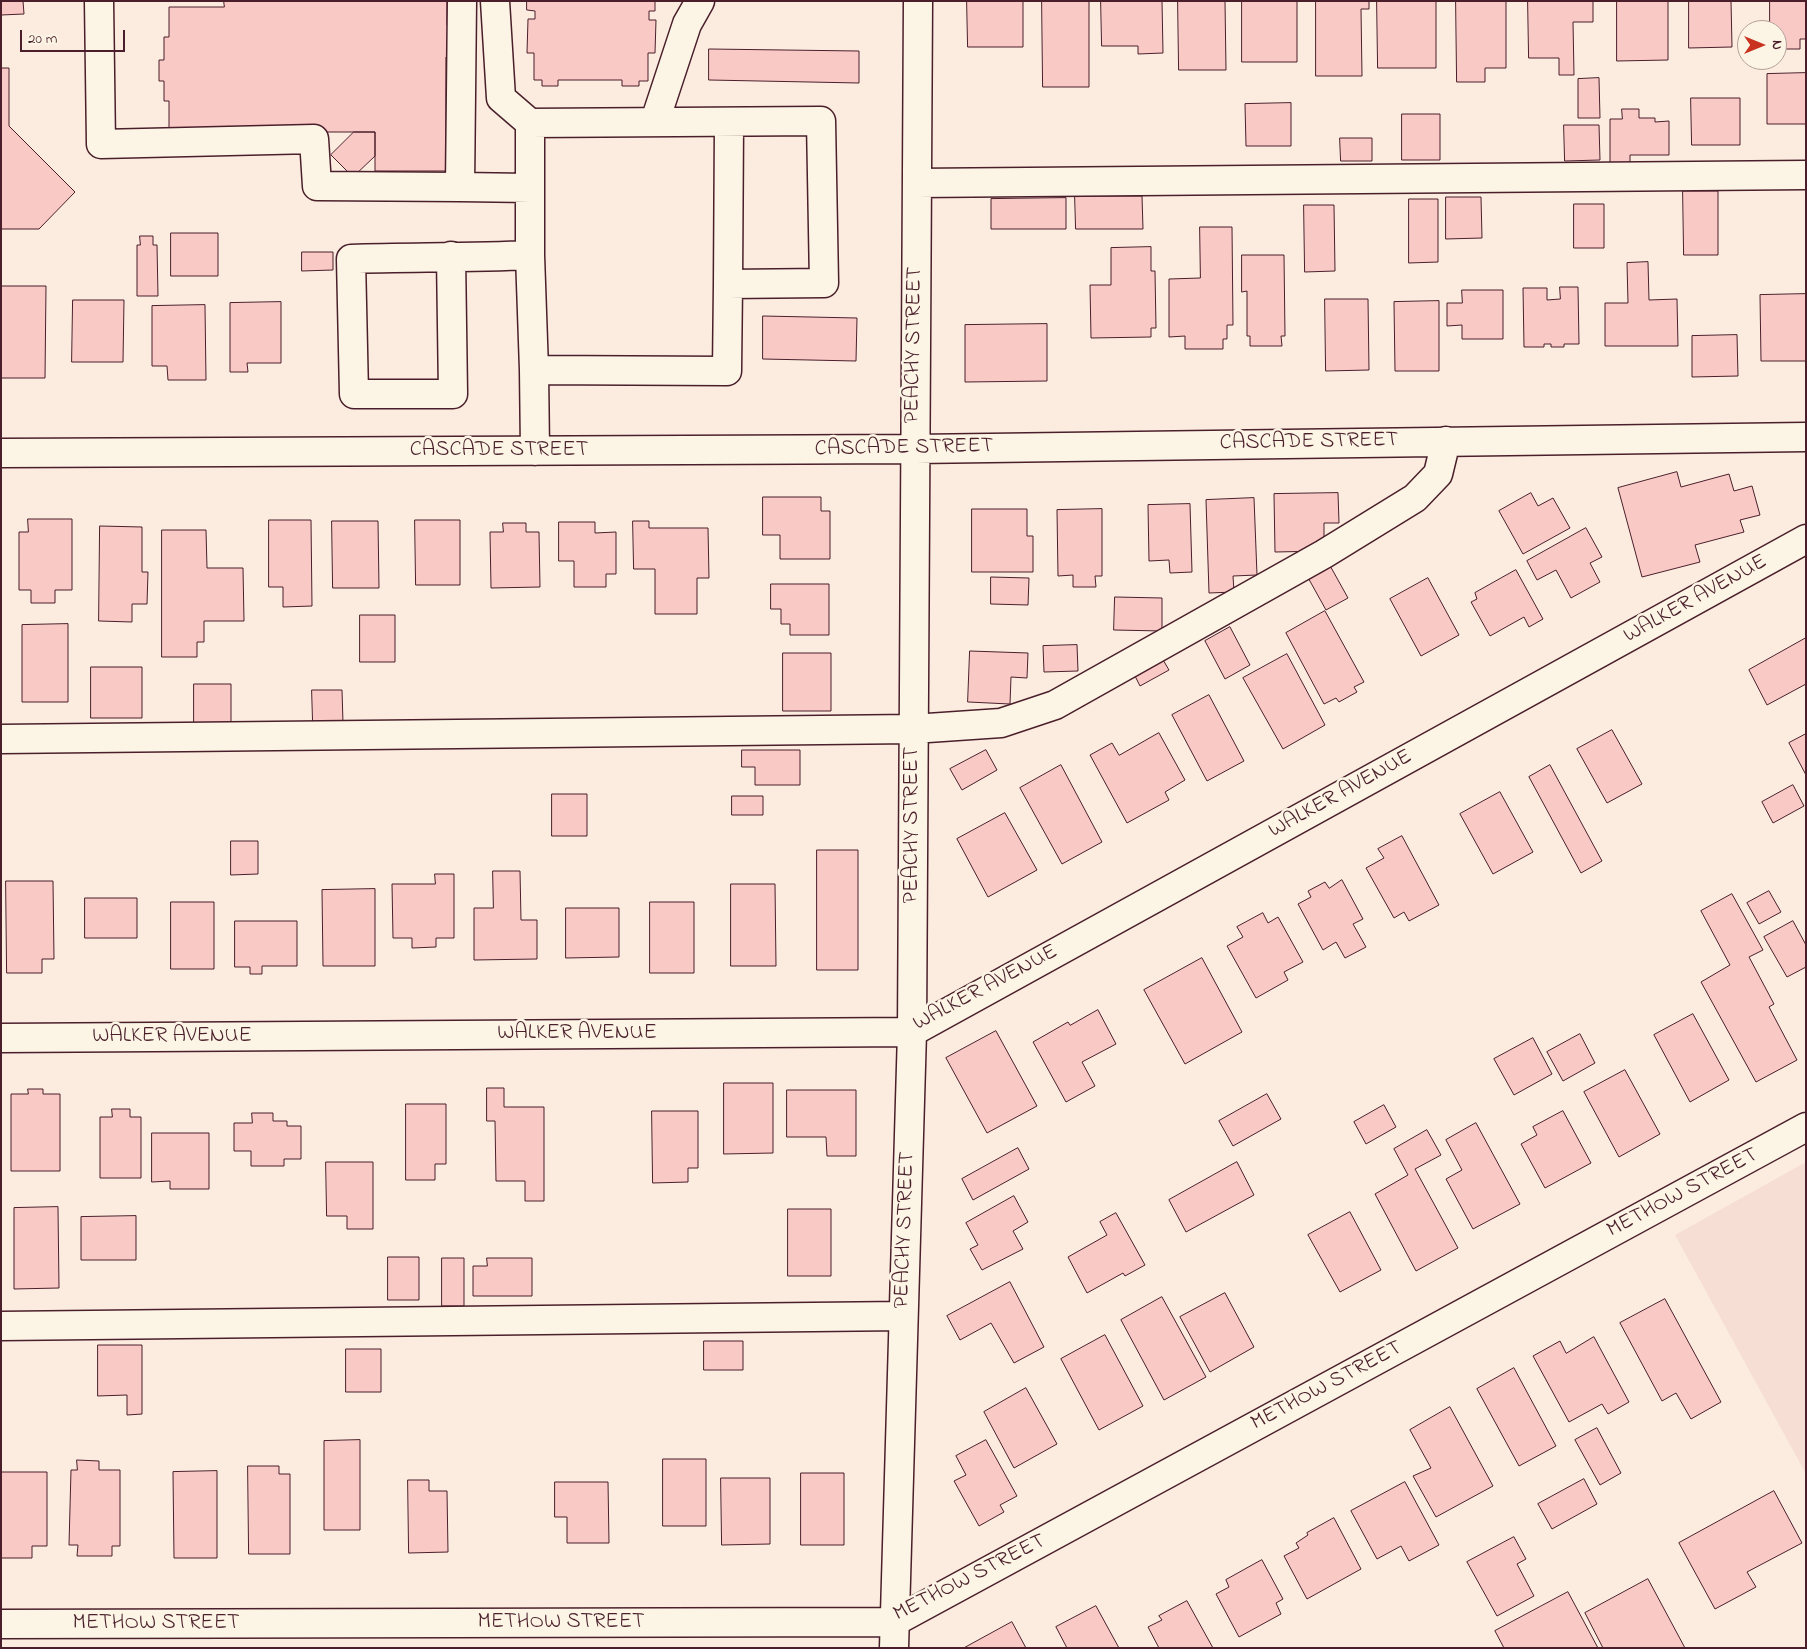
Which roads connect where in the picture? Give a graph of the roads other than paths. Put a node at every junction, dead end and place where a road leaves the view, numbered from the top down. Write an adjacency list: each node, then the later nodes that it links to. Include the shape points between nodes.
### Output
1 (99, 1): 11 (street, via 101,144 314,139 317,186)
2 (462, 1): 11 (street)
3 (495, 1): 8 (street, via 501,98)
4 (700, 1): 6 (street, via 687,24)
5 (918, 1): 10 (street, PEACHY STREET)
6 (655, 121): 7 (street); 8 (street)
7 (729, 122): 15 (street); 15 (street, via 821,121 824,283)
8 (530, 123): 12 (street)
9 (1806, 175): 10 (street)
10 (917, 183): 19 (street, PEACHY STREET)
11 (460, 187): 12 (street)
12 (530, 188): 13 (street)
13 (530, 255): 14 (street); 16 (street)
14 (452, 256): 14 (street, via 350,259 354,394 453,394)
15 (728, 284): 16 (street, via 727,371)
16 (534, 370): 20 (street)
17 (1806, 436): 18 (street, CASCADE STREET)
18 (1446, 441): 19 (street, CASCADE STREET); 23 (street, via 1438,474 1415,498 1324,554 1055,705 1002,723)
19 (915, 449): 20 (street, CASCADE STREET); 23 (street, PEACHY STREET)
20 (535, 450): 21 (street, CASCADE STREET)
21 (1, 453)
22 (1806, 539): 25 (street, WALKER AVENUE)
23 (913, 729): 24 (street); 25 (street, PEACHY STREET)
24 (1, 739)
25 (912, 1032): 26 (street, WALKER AVENUE); 28 (street, PEACHY STREET)
26 (1, 1038)
27 (1806, 1128): 31 (street, METHOW STREET)
28 (903, 1316): 29 (street); 31 (street, PEACHY STREET)
29 (1, 1326)
30 (1, 1624): 31 (street, METHOW STREET)
31 (894, 1635)

